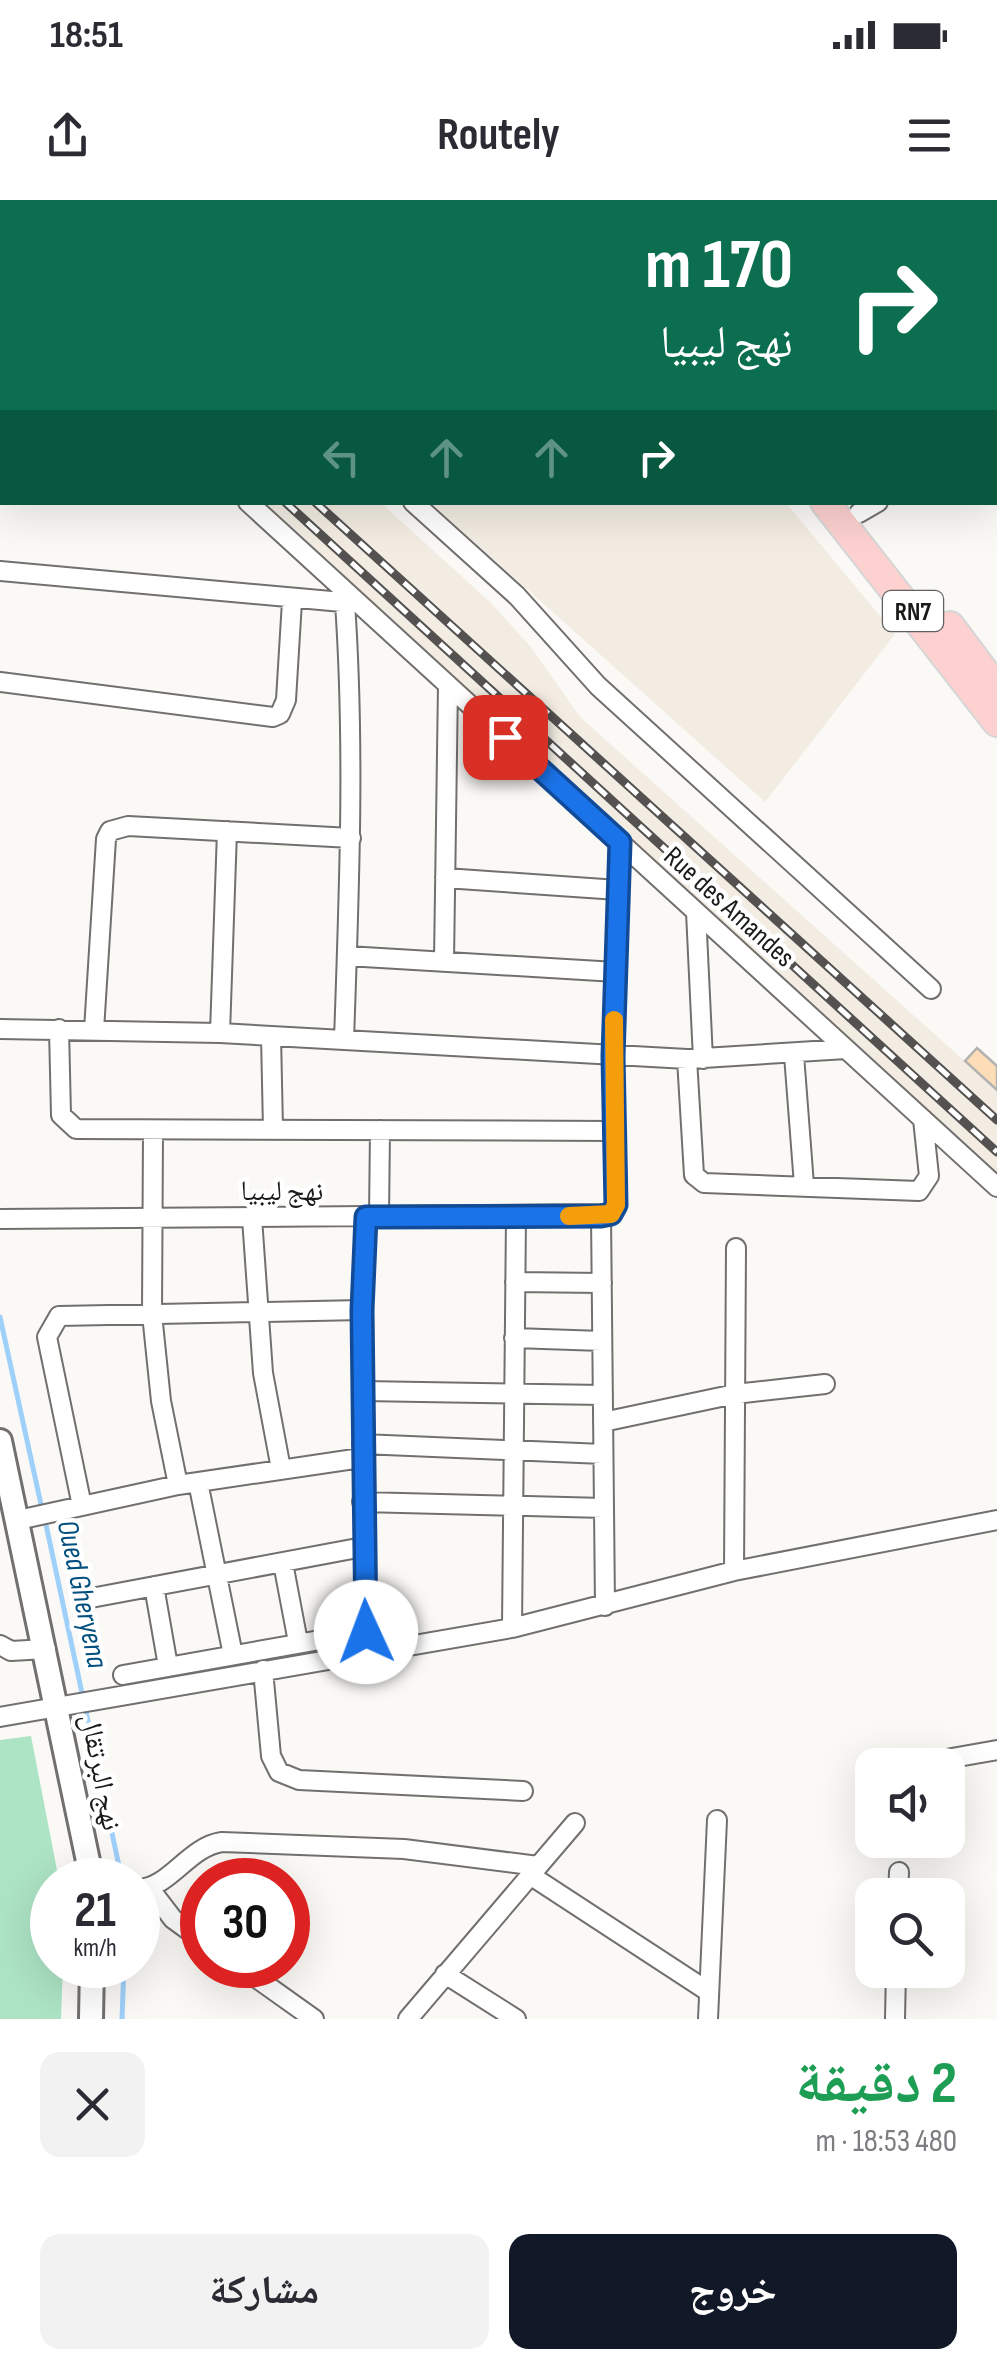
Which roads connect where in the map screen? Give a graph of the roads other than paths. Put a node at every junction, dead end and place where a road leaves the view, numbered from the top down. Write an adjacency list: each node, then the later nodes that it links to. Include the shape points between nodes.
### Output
1 (251, 505): 7 (street, Rue des Amandes)
2 (415, 505): 21 (street, via 516,596 598,686)
3 (827, 505): 11 (main road, RN7)
4 (862, 506): 10 (main road, RN7)
5 (0, 572): 6 (street)
6 (292, 601): 7 (street); 8 (street, via 286,700 274,717)
7 (352, 603): 9 (street, Rue des Amandes); 13 (street)
8 (0, 682)
9 (448, 685): 14 (street, Rue des Amandes); 15 (street)
10 (997, 689)
11 (997, 722)
12 (227, 831): 13 (street); 24 (street, via 110,831); 25 (street)
13 (351, 838): 18 (street)
14 (620, 842): 16 (street); 17 (street, Rue des Amandes)
15 (445, 878): 16 (street); 19 (street)
16 (618, 890): 20 (street)
17 (696, 912): 28 (street, Rue des Amandes); 31 (street)
18 (347, 956): 19 (street); 27 (street)
19 (444, 962): 20 (street)
20 (616, 972): 30 (street)
21 (931, 990)
22 (0, 1029): 23 (street)
23 (58, 1029): 24 (street); 36 (street, via 67,1124)
24 (94, 1030): 25 (street)
25 (220, 1033): 26 (street)
26 (272, 1036): 27 (street); 33 (street)
27 (344, 1040): 30 (street)
28 (846, 1049): 29 (street); 32 (street, Rue des Amandes)
29 (794, 1055): 31 (street); 37 (street)
30 (613, 1056): 31 (street); 35 (street)
31 (695, 1059): 37 (street, via 697,1179 714,1185)
32 (923, 1119): 37 (street, via 929,1176 924,1188); 38 (street, Rue des Amandes)
33 (273, 1129): 34 (street); 36 (street)
34 (380, 1130): 35 (street); 41 (street)
35 (615, 1131): 40 (street, via 616,1205)
36 (153, 1132): 42 (street)
37 (804, 1184)
38 (997, 1187)
39 (516, 1216): 40 (street, نهج ليبيا); 41 (street, نهج ليبيا); 46 (street)
40 (601, 1216): 47 (street)
41 (373, 1217): 43 (street, نهج ليبيا); 48 (street)
42 (153, 1218): 43 (street, نهج ليبيا); 44 (street, نهج ليبيا); 50 (street)
43 (252, 1218): 49 (street)
44 (0, 1219)
45 (736, 1248): 56 (street)
46 (515, 1282): 47 (street); 51 (street)
47 (602, 1283): 52 (street)
48 (362, 1310): 49 (street); 54 (street)
49 (259, 1313): 50 (street); 63 (street)
50 (152, 1314): 65 (street); 67 (street, via 59,1316 49,1327)
51 (514, 1338): 52 (street); 55 (street)
52 (602, 1342): 57 (street)
53 (825, 1384): 56 (street)
54 (362, 1391): 55 (street); 61 (street)
55 (514, 1394): 57 (street); 60 (street)
56 (735, 1394): 58 (street); 74 (street)
57 (602, 1395): 58 (street)
58 (603, 1422): 62 (street)
59 (0, 1441): 70 (street, نهج البرتقال)
60 (513, 1449): 61 (street); 62 (street); 68 (street)
61 (362, 1451): 63 (street); 66 (street)
62 (603, 1454): 69 (street)
63 (282, 1470): 64 (street)
64 (198, 1482): 65 (street); 75 (street)
65 (178, 1485): 67 (street)
66 (362, 1502): 68 (street); 72 (street)
67 (76, 1507): 70 (street)
68 (513, 1508): 69 (street); 79 (street)
69 (604, 1508): 78 (street)
70 (25, 1519): 83 (street, نهج البرتقال)
71 (997, 1520): 74 (street)
72 (364, 1547): 73 (street); 80 (street)
73 (283, 1562): 75 (street); 81 (street)
74 (734, 1571): 78 (street)
75 (217, 1575): 76 (street); 84 (street)
76 (154, 1586): 77 (street); 86 (street)
77 (91, 1598)
78 (604, 1606): 79 (street)
79 (512, 1628): 85 (street)
80 (366, 1632): 81 (street); 85 (street)
81 (298, 1642): 84 (street)
82 (0, 1645): 83 (street, via 11,1651)
83 (46, 1649): 89 (street, نهج البرتقال)
84 (234, 1655): 86 (street)
85 (366, 1655): 87 (street)
86 (168, 1666): 88 (street)
87 (263, 1670): 88 (street); 93 (street, via 271,1756 279,1772 299,1780)
88 (124, 1685): 89 (street)
89 (67, 1708): 90 (street); 96 (street, نهج البرتقال)
90 (0, 1717)
91 (997, 1750): 92 (street)
92 (965, 1756)
93 (523, 1791)
94 (716, 1820): 107 (street)
95 (574, 1823): 97 (street)
96 (89, 1858)
97 (534, 1870): 99 (street, via 404,1849 222,1842 205,1844); 103 (street); 107 (street)
98 (899, 1872): 100 (street)
99 (160, 1877)
100 (899, 1878)
101 (160, 1905): 102 (street)
102 (180, 1923)
103 (445, 1974): 110 (street); 111 (street)
104 (92, 1988): 108 (street)
105 (270, 1988): 109 (street)
106 (896, 1988): 113 (street)
107 (709, 1992): 112 (street)
108 (92, 2019)
109 (314, 2019)
110 (408, 2019)
111 (516, 2019)
112 (708, 2019)
113 (895, 2019)

